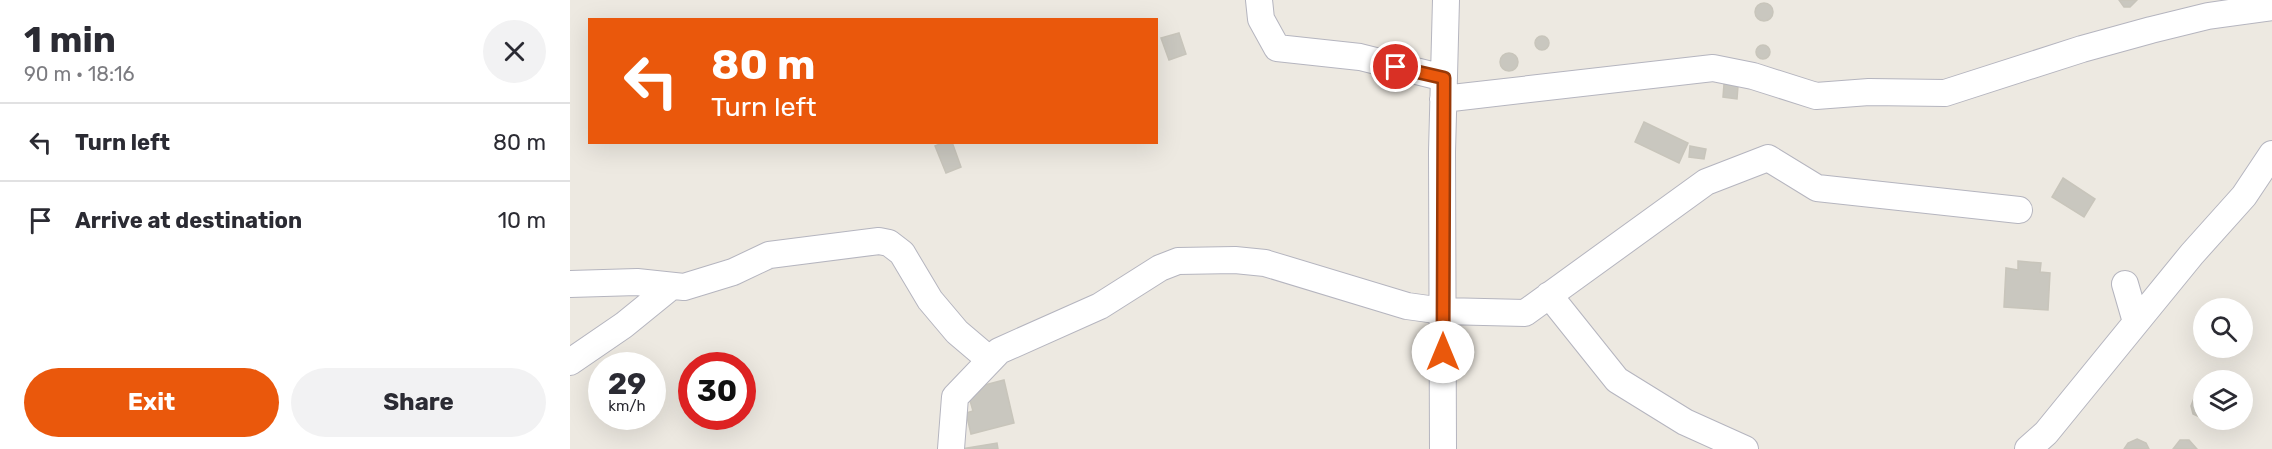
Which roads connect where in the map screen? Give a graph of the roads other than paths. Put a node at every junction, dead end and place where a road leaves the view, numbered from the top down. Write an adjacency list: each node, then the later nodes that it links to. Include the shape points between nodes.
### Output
1 (1258, 0): 4 (street, via 1261,19 1277,48 1360,57)
2 (1446, 0): 4 (street)
3 (2272, 7): 4 (street, via 2208,16 2151,30 1945,93 1816,96 1713,68)
4 (1443, 88): 10 (street)
5 (2272, 154): 16 (street, via 2244,196 2160,294 2125,284 2136,322 2046,433)
6 (2019, 210): 9 (street, via 1817,188 1767,158 1706,182)
7 (570, 284): 8 (street, via 637,282)
8 (672, 286): 11 (street, via 684,287 733,272 769,255 889,243 902,253 930,300 957,332); 12 (street)
9 (1549, 295): 10 (street, via 1525,313); 15 (street, via 1617,380 1685,422)
10 (1443, 311): 11 (street, via 1407,306 1265,263 1178,261 1100,306 999,351); 14 (street)
11 (990, 360): 13 (street, via 956,397)
12 (570, 362)
13 (951, 449)
14 (1443, 449)
15 (1745, 449)
16 (2028, 449)

